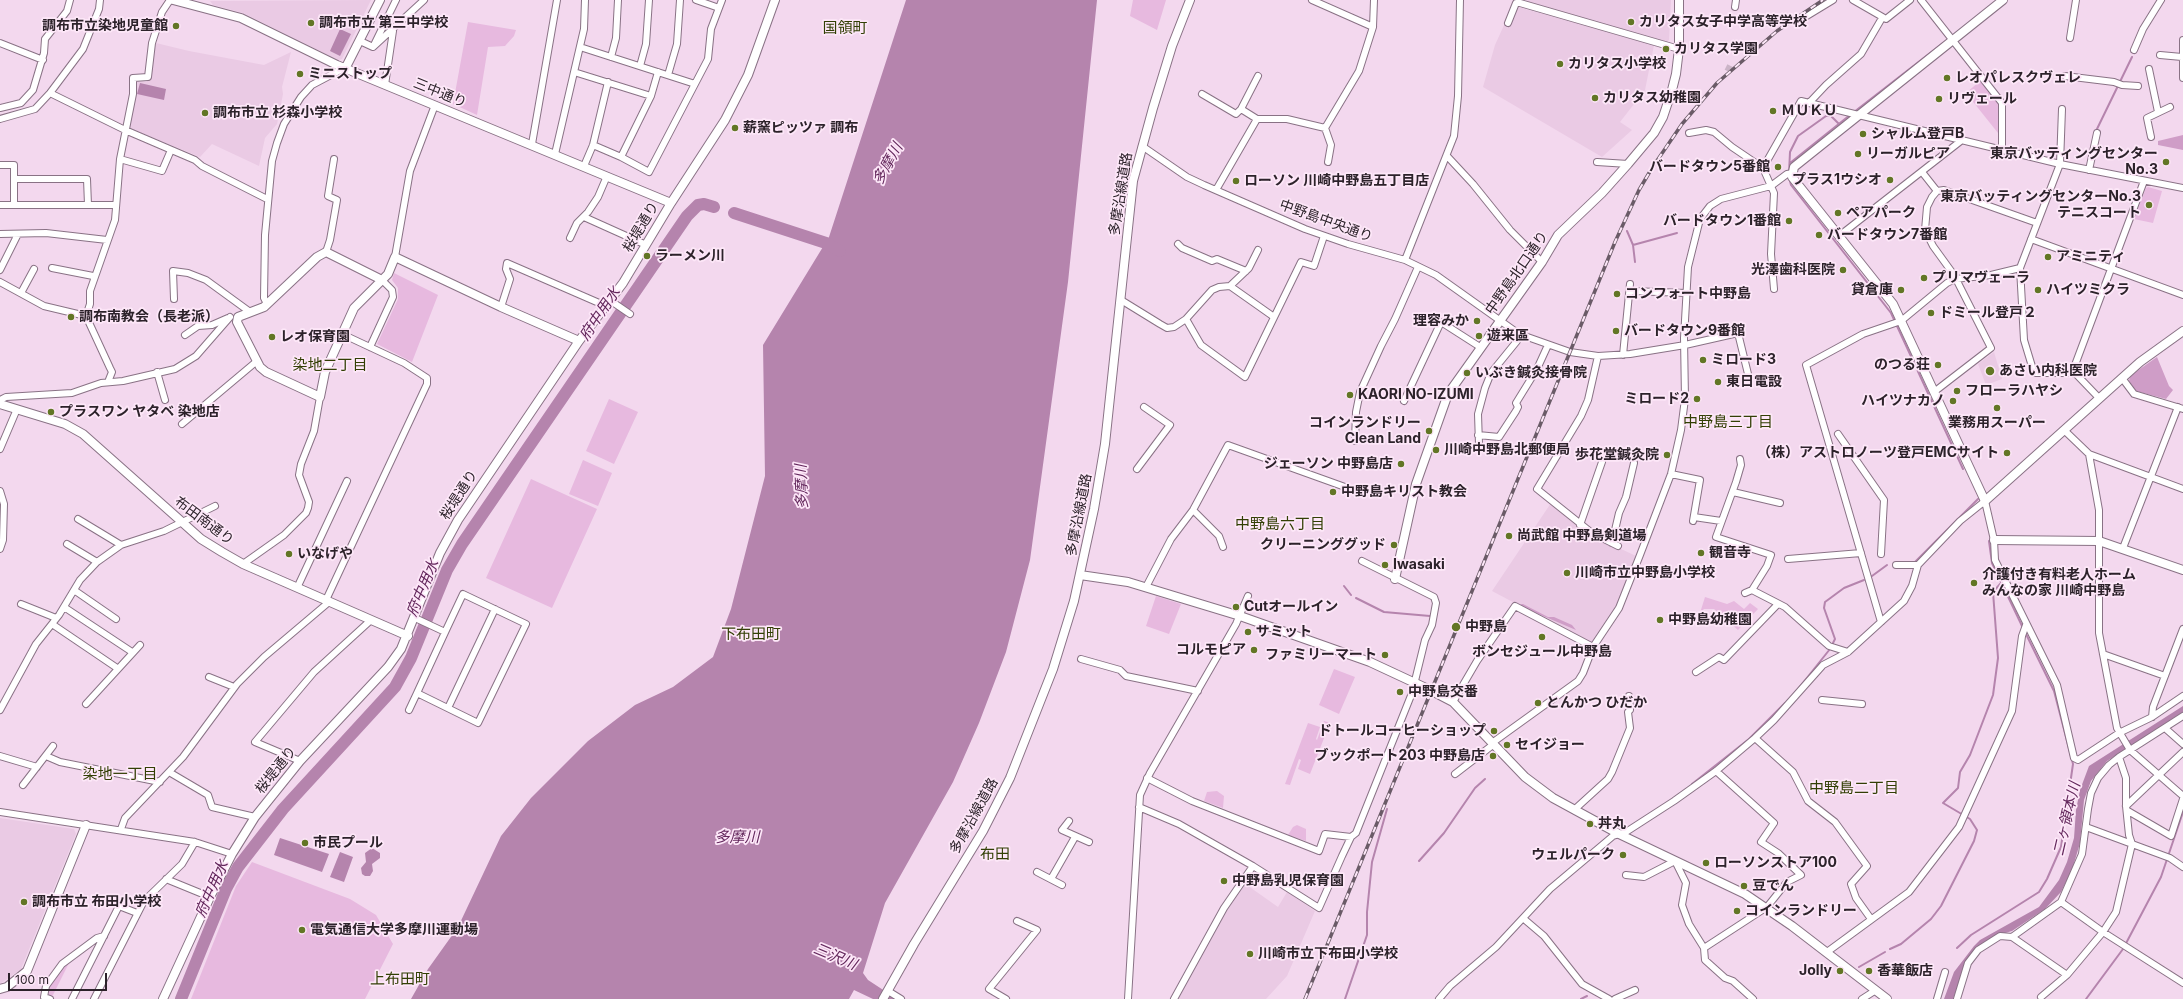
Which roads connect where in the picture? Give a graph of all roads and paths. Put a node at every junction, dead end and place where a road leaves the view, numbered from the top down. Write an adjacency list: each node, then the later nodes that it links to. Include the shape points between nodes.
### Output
1 (70, 0): 49 (street, via 67,11 48,33)
2 (100, 0): 63 (street, via 100,9 83,49)
3 (172, 0): 29 (street, 三中通り); 77 (street, via 162,12 152,43 148,77 134,78)
4 (380, 0): 40 (street)
5 (396, 0): 42 (street)
6 (424, 0): 36 (street)
7 (557, 0): 82 (street)
8 (585, 0): 43 (street, via 584,29)
9 (618, 0): 47 (street, via 616,38)
10 (649, 0): 50 (street, via 646,44)
11 (680, 0): 55 (street, via 677,44)
12 (696, 0): 31 (street)
13 (722, 0): 31 (street)
14 (775, 0): 110 (street, 桜堤通り, via 737,99)
15 (1190, 0): 84 (street, 多摩沿線道路, via 1172,46)
16 (1312, 0): 35 (street)
17 (1374, 0): 35 (street)
18 (1460, 0): 88 (street, via 1458,96 1454,136)
19 (1679, 0): 44 (street, 中野島北口通り)
20 (1736, 0): 30 (street)
21 (1833, 0): 32 (street)
22 (1853, 0): 33 (street)
23 (1910, 0): 33 (street, via 1886,19)
24 (1921, 0): 38 (street)
25 (2004, 0): 38 (street)
26 (2076, 0): 37 (street)
27 (2162, 0): 45 (street, via 2143,29)
28 (1521, 2): 34 (street, via 1516,3); 44 (street)
29 (202, 3): 51 (street, 三中通り, via 241,18)
30 (1735, 7)
31 (719, 8): 61 (street, via 711,30 708,60)
32 (1805, 17)
33 (1882, 18): 66 (street, via 1861,54)
34 (1508, 23)
35 (1373, 27): 76 (street, via 1359,71)
36 (393, 31): 42 (street); 60 (street)
37 (2070, 38)
38 (1953, 40): 73 (street); 86 (street, via 2002,103)
39 (2183, 40): 48 (street)
40 (360, 41): 42 (street); 51 (street)
41 (0, 43): 49 (street)
42 (373, 47)
43 (580, 47): 47 (street); 53 (street)
44 (1679, 49): 94 (street, 中野島北口通り, via 1672,90 1663,117 1654,133)
45 (2134, 50)
46 (2160, 55): 48 (street)
47 (611, 57): 50 (street)
48 (2182, 57): 58 (street)
49 (43, 60): 69 (street, via 28,98 15,106)
50 (640, 66): 54 (street)
51 (346, 67): 60 (street, 三中通り); 109 (street, via 312,85 284,124 272,160)
52 (2149, 69): 72 (street)
53 (574, 72): 59 (street); 87 (street)
54 (658, 72): 55 (street); 65 (street)
55 (668, 75): 61 (street)
56 (1258, 76): 70 (street)
57 (2065, 76): 62 (street)
58 (2183, 78)
59 (608, 82): 65 (street); 83 (street)
60 (385, 84): 67 (street, 三中通り)
61 (695, 84): 89 (street, via 650,172)
62 (2138, 86)
63 (50, 93): 74 (street, via 35,109); 77 (street)
64 (1202, 94): 70 (street, via 1236,114)
65 (651, 96): 89 (street)
66 (1809, 103): 73 (street); 98 (street, via 1801,101)
67 (435, 105): 82 (street, 三中通り); 128 (street, via 410,171)
68 (2170, 107): 72 (street)
69 (0, 108)
70 (1241, 109): 75 (street)
71 (2062, 109): 95 (street)
72 (2158, 112): 80 (street, via 2147,118)
73 (1858, 115): 81 (street); 100 (street, via 1794,166)
74 (0, 119)
75 (1257, 119): 76 (street, via 1287,119); 107 (street)
76 (1325, 128): 92 (street, via 1331,145)
77 (125, 130): 85 (street); 90 (street)
78 (1689, 133): 98 (street, via 1706,130 1714,132)
79 (2097, 133): 99 (street)
80 (2151, 137)
81 (1962, 140): 86 (street); 101 (street)
82 (532, 144): 87 (street, 三中通り)
83 (593, 145): 89 (street); 97 (street)
84 (1142, 146): 107 (street, 中野島中央通り, via 1187,177); 148 (street, 多摩沿線道路, via 1134,182)
85 (171, 150): 90 (street, via 162,171); 109 (street)
86 (2002, 150): 95 (street)
87 (555, 154): 97 (street, 三中通り)
88 (1448, 156): 129 (street); 130 (street, via 1510,230)
89 (621, 157)
90 (120, 159): 114 (street)
91 (334, 159): 127 (street, via 328,196 337,200)
92 (1328, 162)
93 (1597, 162): 94 (street)
94 (1628, 164): 130 (street, 中野島北口通り, via 1558,235)
95 (2060, 164): 99 (street); 116 (street)
96 (0, 165): 103 (street, via 14,165)
97 (584, 166): 102 (street, 三中通り)
98 (1762, 168): 105 (street)
99 (2089, 170): 104 (street)
100 (1793, 172): 105 (street, via 1786,174); 120 (street, via 1792,177)
101 (1922, 172): 108 (street); 120 (street)
102 (607, 176): 110 (street, 三中通り); 115 (street, via 598,197)
103 (14, 179): 112 (street); 113 (street, via 87,179)
104 (2144, 181): 106 (street); 134 (street)
105 (1771, 186): 143 (street, via 1774,193 1771,254); 145 (street, via 1721,199 1704,214 1698,224 1688,267)
106 (2183, 188)
107 (1216, 190): 119 (street, 中野島中央通り)
108 (1937, 191): 116 (street, via 1944,190 1962,195); 139 (street, via 1927,207 1925,230)
109 (268, 199): 149 (street, via 264,235 264,298)
110 (671, 203): 124 (street, 桜堤通り)
111 (0, 205): 112 (street)
112 (14, 205): 113 (street)
113 (88, 205): 114 (street)
114 (116, 205): 123 (street, via 115,220)
115 (584, 217): 121 (street, via 577,223); 124 (street)
116 (2037, 223): 122 (street)
117 (0, 234): 118 (street)
118 (18, 234): 123 (street, via 46,233); 136 (street)
119 (1324, 236): 129 (street, 中野島中央通り); 155 (street, via 1314,266 1301,262)
120 (1839, 236): 159 (street, via 1893,304)
121 (570, 238)
122 (2031, 239): 133 (street); 134 (street)
123 (107, 240): 138 (street)
124 (644, 244): 150 (street, 桜堤通り)
125 (1178, 244): 137 (street, via 1212,261 1217,259)
126 (1258, 250): 137 (street)
127 (326, 252): 140 (street); 149 (street, via 317,257)
128 (395, 257): 140 (street, via 388,274); 151 (street)
129 (1405, 260): 131 (street, 中野島中央通り)
130 (1542, 262): 158 (street, 中野島北口通り)
131 (1418, 267): 158 (street, 中野島中央通り, via 1451,284); 191 (street, via 1360,392)
132 (52, 268): 138 (street)
133 (2020, 268): 139 (street, via 1991,275); 173 (street, via 2024,340 2034,373)
134 (2110, 268): 146 (street); 173 (street)
135 (34, 269): 144 (street)
136 (0, 270)
137 (1246, 271): 142 (street)
138 (94, 276): 154 (street, via 90,290 89,312)
139 (1955, 279): 159 (street); 177 (street, via 1991,348)
140 (382, 280): 161 (street, via 354,308); 167 (street, via 392,290 393,297)
141 (0, 282): 144 (street)
142 (1230, 286): 155 (street); 157 (street, via 1212,290)
143 (1774, 290)
144 (21, 293): 154 (street, via 44,306)
145 (1686, 293): 166 (street); 169 (street, via 1630,287)
146 (2183, 296)
147 (174, 299): 152 (street, via 173,271 188,272 206,280)
148 (1121, 300): 157 (street, via 1167,328 1174,328); 232 (street, 多摩沿線道路, via 1105,444)
149 (267, 304): 152 (street)
150 (611, 304): 151 (street, via 507,262 506,269 510,279); 153 (street); 164 (street, 桜堤通り)
151 (501, 307): 164 (street)
152 (250, 312): 156 (street)
153 (629, 313)
154 (86, 316): 176 (street, via 112,372)
155 (1274, 317): 157 (street, via 1246,377 1201,345)
156 (233, 318): 163 (street, via 212,325 198,326); 171 (street); 172 (street, via 196,356 175,369)
157 (1186, 319)
158 (1500, 321): 162 (street, 中野島中央通り); 168 (street, 中野島北口通り)
159 (1901, 321): 177 (street); 223 (street, via 1863,334 1806,365)
160 (2183, 331): 175 (street)
161 (342, 334): 167 (street); 178 (street, via 325,372)
162 (1519, 334): 165 (street, 中野島中央通り); 189 (street, via 1491,373 1480,405)
163 (185, 335)
164 (579, 341): 249 (street, 桜堤通り, via 449,534)
165 (1548, 345): 170 (street, 中野島中央通り); 189 (street, via 1538,369 1516,403 1516,411 1499,437)
166 (1685, 345): 169 (street, 中野島中央通り); 174 (street, 中野島中央通り, via 1738,332); 199 (street, via 1682,419)
167 (370, 347): 240 (street, via 423,374 427,378 427,384)
168 (1480, 347): 182 (street, via 1441,322); 233 (street, 中野島北口通り, via 1448,394 1441,409 1416,484)
169 (1623, 355): 170 (street, 中野島中央通り)
170 (1598, 356): 213 (street, via 1588,400 1581,416 1537,489)
171 (257, 361): 178 (street, via 260,367 273,376); 187 (street)
172 (157, 372): 176 (street, via 123,381); 181 (street)
173 (2072, 373): 179 (street, via 2075,373)
174 (1749, 378)
175 (2122, 378): 179 (street); 185 (street, via 2134,394)
176 (108, 382): 180 (street, via 72,393 6,397)
177 (1934, 392): 206 (street)
178 (320, 397): 228 (street, via 314,431 299,475 309,502 306,513 284,535)
179 (2099, 398): 188 (street)
180 (0, 400)
181 (165, 400)
182 (1404, 401)
183 (0, 404): 186 (street, 布田南通り)
184 (1144, 407): 198 (street, via 1170,425)
185 (2180, 408): 200 (street)
186 (17, 409): 193 (street); 212 (street, 布田南通り, via 65,424 83,434)
187 (182, 424)
188 (2064, 430): 194 (street); 206 (street)
189 (1478, 434): 192 (street)
190 (1838, 434): 224 (street, via 1884,500)
191 (1355, 441)
192 (1479, 444)
193 (0, 449)
194 (2089, 454): 200 (street); 215 (street, via 2098,496)
195 (1740, 459): 205 (street, via 1740,470)
196 (1602, 462): 213 (street)
197 (1634, 462): 216 (street)
198 (1137, 469)
199 (1671, 474): 211 (street, via 1700,480 1693,519); 257 (street, via 1619,608)
200 (2150, 477): 203 (street); 221 (street)
201 (347, 481): 235 (street)
202 (1344, 487): 209 (street, via 1228,445)
203 (2183, 489)
204 (0, 491): 222 (street, via 4,504 3,540)
205 (1733, 492): 207 (street); 211 (street)
206 (1985, 500): 214 (street); 230 (street, via 1960,521)
207 (1780, 503)
208 (215, 506): 212 (street)
209 (1192, 510): 220 (street, via 1219,536); 234 (street, via 1172,539)
210 (78, 518): 218 (street)
211 (1721, 521): 237 (street, via 1716,537 1771,555)
212 (182, 522): 218 (street, via 153,536); 228 (street, 布田南通り, via 201,539)
213 (1580, 525): 216 (street)
214 (1994, 540): 215 (street); 252 (street, via 1995,560)
215 (2099, 541): 221 (street); 260 (street, via 2099,633)
216 (1612, 543): 219 (street)
217 (67, 544): 227 (street)
218 (121, 544): 227 (street)
219 (1618, 546)
220 (1223, 547)
221 (2123, 548): 231 (street)
222 (0, 549)
223 (1861, 553): 225 (street); 250 (street)
224 (1881, 554)
225 (1788, 559)
226 (1362, 561): 233 (street)
227 (96, 562): 236 (street)
228 (243, 564): 235 (street, 布田南通り)
229 (1896, 565): 230 (street)
230 (1918, 565): 250 (street, via 1912,586 1904,601)
231 (2183, 570)
232 (1080, 575): 234 (street); 345 (street, 多摩沿線道路, via 1053,670 1010,778 983,831)
233 (1395, 579): 266 (street, via 1434,597 1436,603 1432,625 1425,640)
234 (1146, 587): 245 (street)
235 (297, 588): 240 (street, 布田南通り)
236 (74, 590): 243 (street); 247 (street)
237 (1752, 590): 238 (street); 242 (street)
238 (1745, 593)
239 (1248, 596): 245 (street)
240 (328, 601): 248 (street, 布田南通り); 267 (street)
241 (21, 604): 246 (street)
242 (1778, 604): 259 (street, via 1785,606 1829,646); 263 (street, via 1724,660 1719,657)
243 (64, 607): 246 (street); 258 (street)
244 (495, 609): 254 (street, via 463,594); 276 (street); 276 (street, via 526,624 478,723)
245 (1240, 616): 266 (street, via 1370,662); 268 (street)
246 (56, 618): 251 (street)
247 (116, 619)
248 (371, 620): 255 (street, 布田南通り); 292 (street, via 314,672 255,742)
249 (417, 620): 254 (street); 255 (street, 桜堤通り)
250 (1881, 622): 259 (street)
251 (52, 624): 262 (street); 277 (street, via 24,664)
252 (2026, 625): 282 (street, via 2057,685 2074,758 2078,760); 332 (street, via 2022,636 2012,712 1962,821 1908,892)
253 (2183, 629): 264 (street)
254 (445, 632): 269 (street)
255 (408, 636): 292 (street, 桜堤通り, via 388,667)
256 (140, 645): 258 (street)
257 (1593, 647): 273 (street, via 1516,606 1477,661); 284 (street, via 1578,681)
258 (132, 652): 262 (street)
259 (1848, 652): 283 (street, via 1823,665)
260 (2103, 654): 264 (street); 282 (street)
261 (1081, 659): 268 (street, via 1120,670 1126,676)
262 (117, 668): 274 (street)
263 (1696, 672)
264 (2165, 676): 280 (street, via 2153,707)
265 (209, 677): 267 (street)
266 (1414, 681): 273 (street); 314 (street, via 1412,693 1356,833)
267 (234, 687): 295 (street, via 183,757)
268 (1198, 691): 298 (street)
269 (417, 694): 276 (street); 278 (street)
270 (1629, 696): 305 (street, via 1630,728 1612,772 1608,779)
271 (2183, 696): 280 (street)
272 (1822, 700): 275 (street)
273 (1453, 702): 284 (street)
274 (86, 704)
275 (1862, 704)
276 (448, 708)
277 (0, 710)
278 (409, 710)
279 (2183, 716): 281 (street)
280 (2152, 717): 282 (street)
281 (2166, 729): 285 (street); 287 (street)
282 (2120, 735): 287 (street)
283 (1755, 738): 294 (street); 332 (street, via 1793,772 1808,801 1835,822 1868,866 1851,884 1856,898)
284 (1493, 743): 296 (street); 305 (street, via 1538,788)
285 (2183, 744)
286 (53, 746): 290 (street)
287 (2130, 749): 291 (street); 297 (street)
288 (2183, 752): 297 (street)
289 (0, 756): 293 (street)
290 (46, 756): 293 (street); 299 (street, via 60,762)
291 (2119, 757): 304 (street, via 2126,778); 310 (street, via 2109,765 2091,793)
292 (300, 761): 307 (street, 桜堤通り)
293 (37, 767): 300 (street)
294 (1716, 771): 312 (street, via 1626,832); 329 (street, via 1774,824 1761,842 1801,874 1787,882)
295 (169, 772): 299 (street); 307 (street, via 208,795 212,807)
296 (1455, 774)
297 (2160, 775): 301 (street); 304 (street)
298 (1148, 778): 303 (street, via 1140,795); 314 (street, via 1192,801 1320,851 1325,834)
299 (160, 782): 311 (street, via 125,818)
300 (23, 784)
301 (2183, 796)
302 (2183, 799): 304 (street, via 2171,836)
303 (1139, 806): 320 (street, via 1179,824); 353 (street)
304 (2127, 808): 317 (street)
305 (1574, 810): 312 (street)
306 (0, 812): 309 (street)
307 (255, 817): 318 (street, 桜堤通り)
308 (1069, 821): 313 (street, via 1062,830)
309 (86, 825): 311 (street); 342 (street, via 27,971 7,987)
310 (2086, 827): 317 (street); 328 (street, via 2082,854)
311 (121, 829): 315 (street)
312 (1619, 834): 319 (street); 331 (street, via 1613,836 1550,889)
313 (1075, 837): 316 (street); 325 (street)
314 (1351, 838): 320 (street, via 1319,908)
315 (195, 842): 318 (street); 324 (street, via 182,864)
316 (1089, 842)
317 (2132, 844): 321 (street, via 2168,858); 334 (street, via 2116,912)
318 (232, 854): 327 (street, 桜堤通り)
319 (1675, 861): 323 (street, via 1644,877); 329 (street, via 1724,883); 337 (street, via 1686,883 1682,905 1689,924)
320 (1253, 866): 354 (street, via 1224,908)
321 (2183, 867)
322 (1037, 872): 325 (street)
323 (1626, 875)
324 (166, 879): 327 (street); 330 (street, via 144,901)
325 (1051, 879): 326 (street)
326 (1062, 885)
327 (210, 897): 350 (street, 桜堤通り)
328 (2061, 902): 334 (street); 336 (street)
329 (1767, 907): 337 (street); 338 (street)
330 (137, 913): 335 (street, via 119,906); 349 (street)
331 (1524, 919): 355 (street); 356 (street, via 1552,946 1582,984)
332 (1871, 919): 338 (street)
333 (1018, 921): 352 (street, via 1037,930 989,989)
334 (2103, 932): 340 (street); 341 (street)
335 (104, 936): 347 (street, via 97,938 62,964 46,986 44,997); 348 (street)
336 (2012, 937): 340 (street); 362 (street, via 2000,936 1972,956)
337 (1704, 948): 358 (street, via 1705,960)
338 (1827, 952): 344 (street)
339 (1945, 972): 361 (street)
340 (2067, 975): 346 (street)
341 (2183, 983)
342 (0, 989)
343 (1635, 990): 357 (street)
344 (1876, 990): 359 (street); 360 (street)
345 (886, 994): 351 (street)
346 (2041, 996)
347 (50, 999)
348 (72, 999)
349 (94, 999)
350 (163, 999)
351 (901, 999)
352 (1006, 999)
353 (1128, 999)
354 (1174, 999)
355 (1439, 999)
356 (1609, 999)
357 (1614, 999)
358 (1753, 999)
359 (1862, 999)
360 (1886, 999)
361 (1937, 999)
362 (1957, 999)

